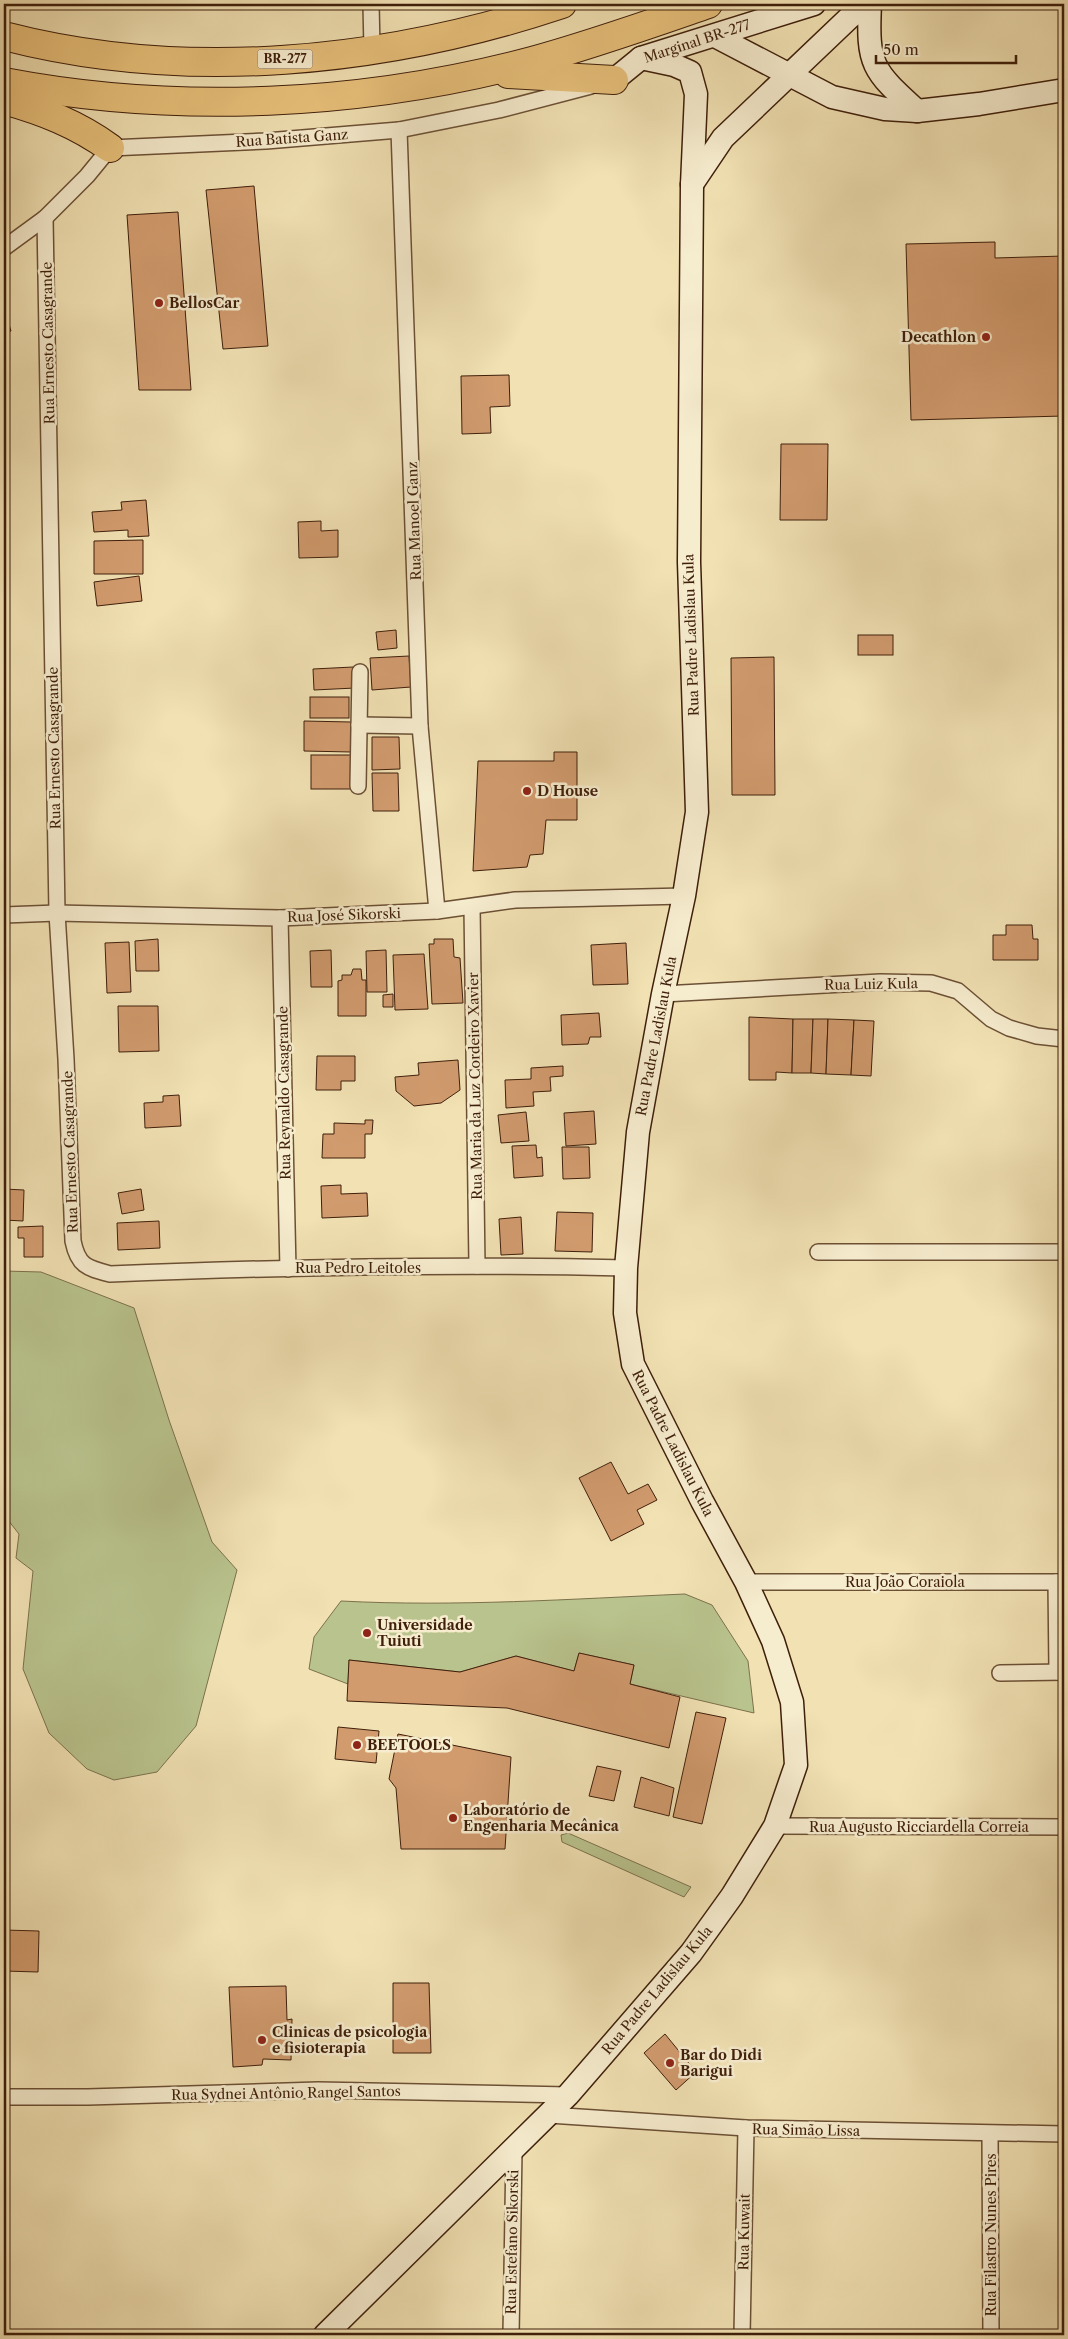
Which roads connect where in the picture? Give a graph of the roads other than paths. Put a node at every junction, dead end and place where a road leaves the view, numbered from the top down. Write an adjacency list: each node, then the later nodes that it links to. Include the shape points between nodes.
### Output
1 (371, 4): 8 (street)
2 (562, 4): 8 (highway, BR-277, via 473,30)
3 (708, 4): 10 (highway, via 570,50)
4 (814, 4): 7 (street, Marginal BR-277)
5 (869, 4): 11 (street); 16 (street, via 868,44 874,66 886,83)
6 (4, 36): 8 (highway, BR-277, via 81,52 197,62 315,57)
7 (715, 36): 9 (street, Marginal BR-277); 11 (street)
8 (372, 49)
9 (641, 58): 12 (street, Marginal BR-277); 19 (street, Rua Padre Ladislau Kula, via 690,72 696,94)
10 (482, 73): 12 (highway); 13 (highway, via 357,94 242,100 130,98)
11 (789, 74): 16 (street, via 832,97 885,109); 19 (street, via 723,138)
12 (614, 80): 17 (street, Rua Batista Ganz, via 499,110)
13 (4, 82)
14 (1064, 90): 16 (street)
15 (4, 100): 18 (highway, via 66,121)
16 (917, 111)
17 (399, 130): 18 (street, Rua Batista Ganz); 24 (street, Rua Manoel Ganz)
18 (110, 148): 20 (street)
19 (692, 185): 26 (street, Rua Padre Ladislau Kula, via 689,562 697,812)
20 (45, 218): 21 (street); 29 (street, Rua Ernesto Casagrande)
21 (4, 248)
22 (360, 672): 23 (street)
23 (359, 725): 24 (street); 25 (street)
24 (420, 726): 28 (street, Rua Manoel Ganz)
25 (358, 786)
26 (684, 896): 27 (street, Rua José Sikorski, via 515,900); 32 (street, Rua Padre Ladislau Kula)
27 (472, 907): 28 (street, Rua José Sikorski); 36 (street, Rua Maria da Luz Cordeiro Xavier)
28 (437, 911): 31 (street, Rua José Sikorski)
29 (57, 913): 30 (street, Rua José Sikorski); 31 (street, Rua José Sikorski); 39 (street, Rua Ernesto Casagrande, via 73,1241 76,1257)
30 (4, 915)
31 (280, 918): 37 (street, Rua Reynaldo Casagrande)
32 (663, 994): 33 (street, Rua Luiz Kula, via 880,982 931,983 958,991 991,1019 1009,1028); 38 (street, Rua Padre Ladislau Kula, via 638,1132)
33 (1064, 1039)
34 (818, 1252): 35 (street)
35 (1064, 1252)
36 (477, 1266): 37 (street, Rua Pedro Leitoles); 38 (street, Rua Pedro Leitoles)
37 (288, 1268): 39 (street, Rua Pedro Leitoles, via 110,1274)
38 (626, 1268): 40 (street, Rua Padre Ladislau Kula, via 625,1313 633,1364)
39 (91, 1269)
40 (746, 1582): 41 (street, Rua João Coraiola); 44 (street, Rua Padre Ladislau Kula, via 773,1641 792,1702 796,1765)
41 (1060, 1582): 42 (street)
42 (1061, 1672): 43 (street)
43 (1000, 1673)
44 (775, 1826): 45 (street, Rua Augusto Ricciardella Correia); 46 (street, Rua Padre Ladislau Kula, via 705,1936)
45 (1064, 1827)
46 (568, 2095): 47 (street, Rua Sydnei Antônio Rangel Santos, via 318,2090); 48 (street, Rua Padre Ladislau Kula)
47 (4, 2097)
48 (549, 2115): 49 (street, Rua Simão Lissa); 52 (street, Rua Padre Ladislau Kula)
49 (746, 2128): 50 (street, Rua Simão Lissa); 57 (street, Rua Kuwait)
50 (990, 2134): 51 (street, Rua Simão Lissa); 58 (street, Rua Filastro Nunes Pires)
51 (1064, 2134)
52 (514, 2150): 53 (street, Rua Padre Ladislau Kula); 56 (street, Rua Estefano Sikorski)
53 (348, 2312): 54 (street, Rua Padre Ladislau Kula); 55 (street)
54 (325, 2335)
55 (334, 2335)
56 (510, 2335)
57 (742, 2335)
58 (992, 2335)

